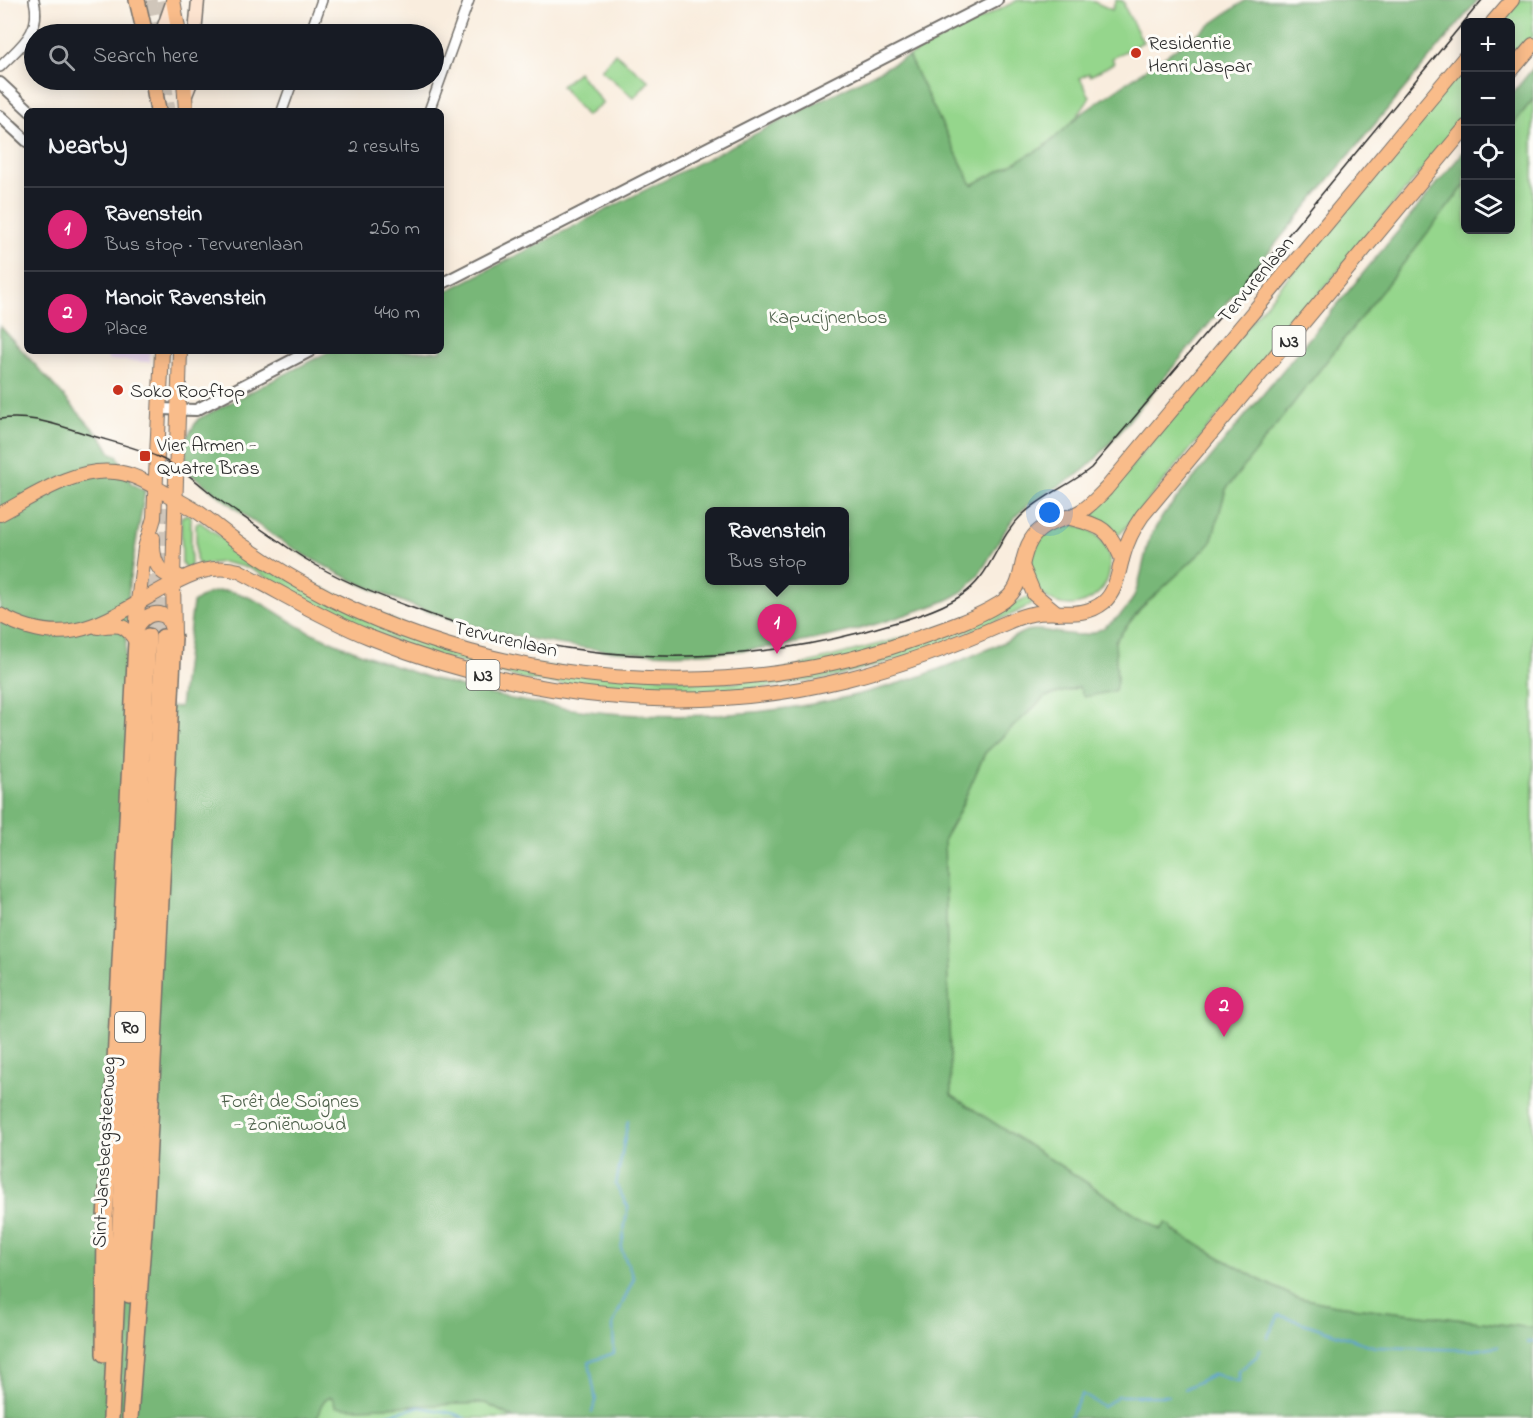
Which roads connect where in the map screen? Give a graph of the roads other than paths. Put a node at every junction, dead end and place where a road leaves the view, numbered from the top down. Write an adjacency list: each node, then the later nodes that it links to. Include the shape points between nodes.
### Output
1 (34, 0): 10 (street)
2 (136, 0): 11 (highway)
3 (173, 0): 12 (main road); 13 (main road)
4 (198, 0): 14 (main road)
5 (322, 0): 15 (street)
6 (470, 0): 21 (street)
7 (998, 0): 39 (street)
8 (1512, 0): 9 (main road)
9 (1496, 18)
10 (34, 24)
11 (142, 24)
12 (165, 24)
13 (177, 24)
14 (196, 24)
15 (314, 24)
16 (24, 41): 20 (street)
17 (1533, 45): 19 (main road)
18 (1461, 62): 50 (main road, Tervurenlaan / N3, via 1106,489 1082,512)
19 (1515, 66)
20 (0, 67)
21 (444, 70)
22 (0, 83): 30 (street)
23 (155, 90): 31 (highway)
24 (161, 90): 32 (main road)
25 (185, 90): 29 (main road)
26 (188, 90): 29 (main road)
27 (289, 90): 34 (street)
28 (437, 90): 35 (street)
29 (186, 95): 33 (main road)
30 (27, 108)
31 (158, 108)
32 (163, 108)
33 (186, 108)
34 (283, 108)
35 (430, 108)
36 (0, 116): 38 (street)
37 (1461, 133): 52 (main road, Tervurenlaan / N3, via 1142,516)
38 (24, 138)
39 (444, 282)
40 (162, 354): 43 (main road)
41 (180, 354): 44 (main road)
42 (304, 354): 44 (street, via 196,410)
43 (160, 409): 44 (street); 45 (main road)
44 (178, 410): 48 (main road)
45 (158, 461): 46 (main road); 47 (main road)
46 (129, 475): 47 (main road, Tervurenlaan / N3); 49 (main road, Tervurenlaan / N3, via 107,471 82,474)
47 (156, 488): 48 (main road, Tervurenlaan / N3); 51 (main road)
48 (176, 498): 53 (main road, Tervurenlaan / N3, via 284,572 378,620 493,658 626,678 722,679 838,662 884,650 1001,603 1019,584); 54 (main road)
49 (0, 514)
50 (1067, 517): 52 (main road, via 1096,525 1108,533); 53 (main road, Tervurenlaan / N3, via 1040,529 1031,540)
51 (154, 518): 54 (main road, via 154,560); 55 (main road, via 145,548)
52 (1122, 559): 56 (main road, Tervurenlaan / N3, via 1114,588 1106,600 1082,613)
53 (1023, 568): 56 (main road, via 1034,594)
54 (173, 580): 55 (main road); 56 (main road, Tervurenlaan / N3, via 198,571 239,571 367,637 426,659 554,690 632,698 724,698 845,680 957,645 1022,616); 59 (main road)
55 (138, 602): 58 (main road); 59 (main road)
56 (1057, 613)
57 (0, 615): 58 (main road, via 34,630)
58 (87, 629): 59 (main road, via 114,625)
59 (152, 636): 60 (highway, via 105,1217); 61 (highway, Sint-Jansbergsteenweg / R0); 62 (highway, Sint-Jansbergsteenweg / R0); 63 (highway, via 147,1193)
60 (104, 1418)
61 (111, 1418)
62 (122, 1418)
63 (130, 1418)

